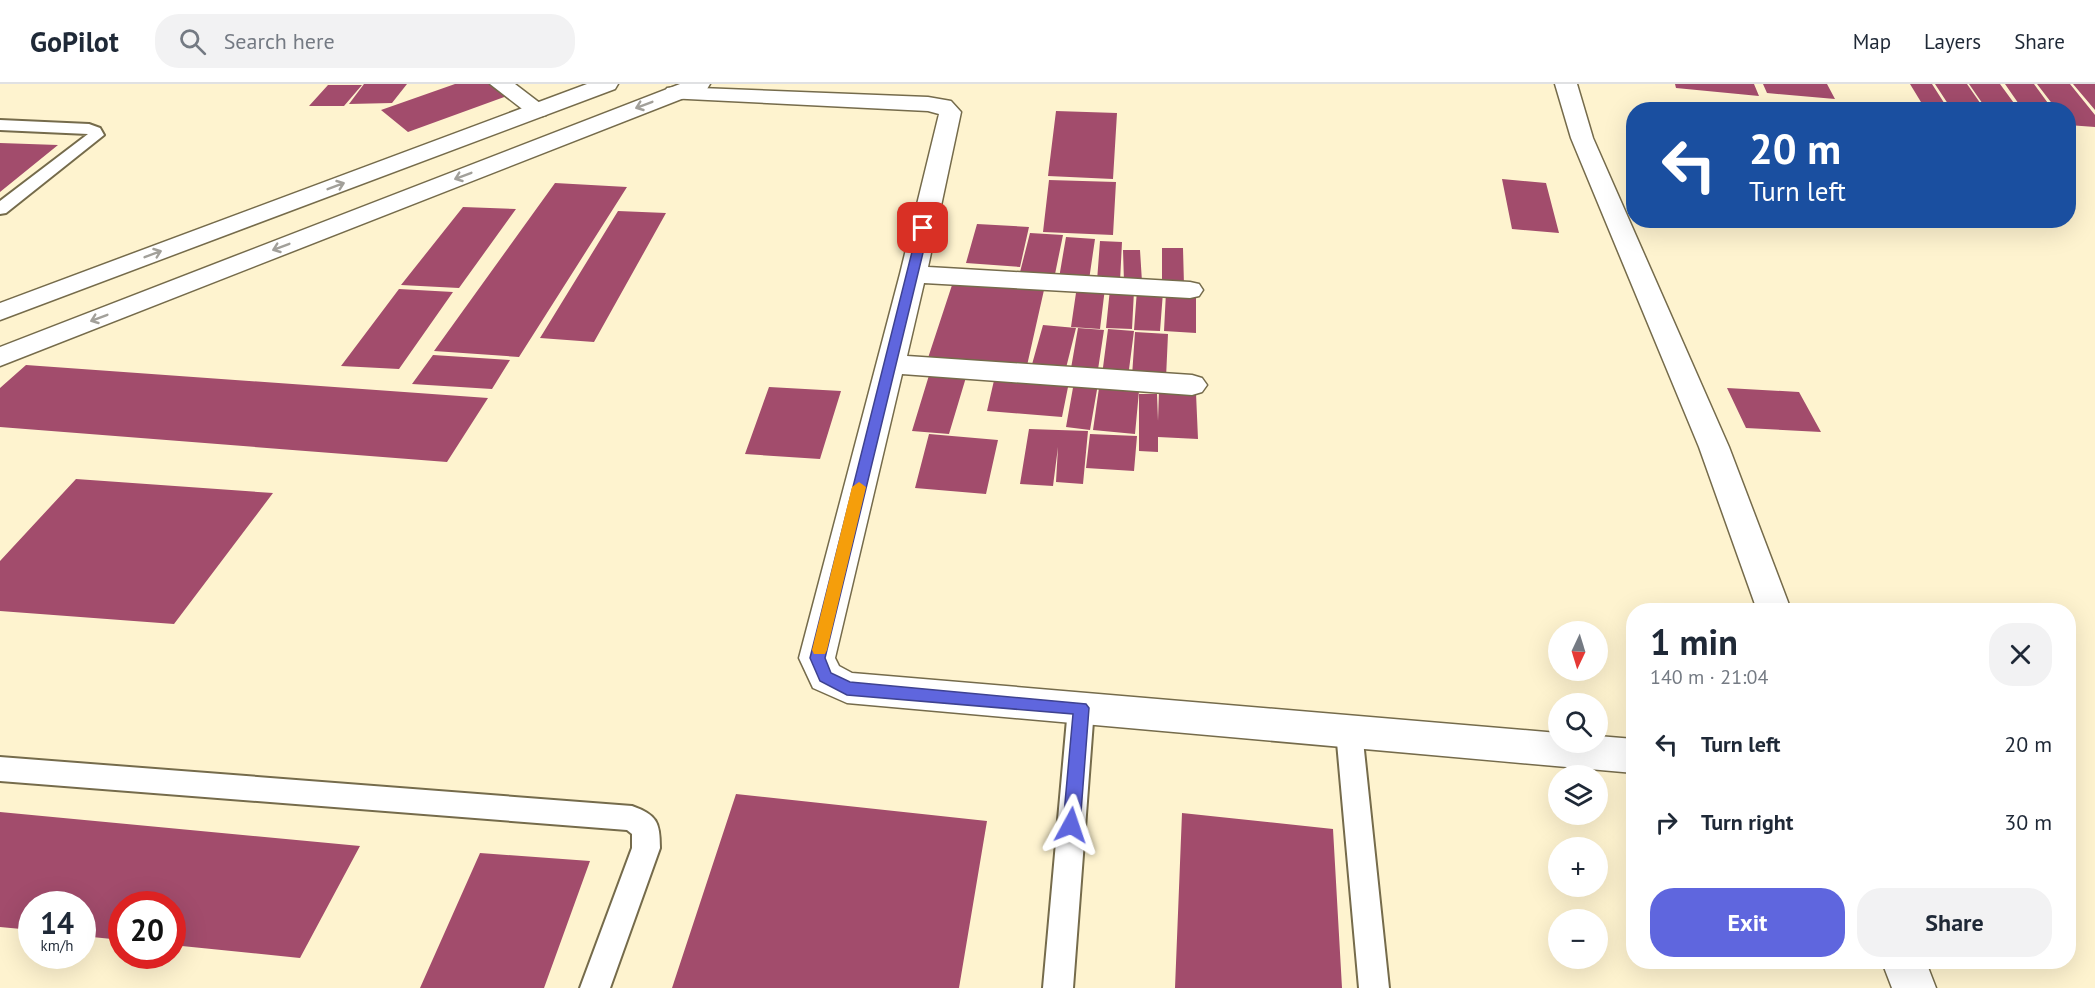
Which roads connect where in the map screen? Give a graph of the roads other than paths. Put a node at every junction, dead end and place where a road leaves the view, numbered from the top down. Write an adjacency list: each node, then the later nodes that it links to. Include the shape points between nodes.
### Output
1 (501, 84): 5 (street)
2 (607, 84): 5 (street)
3 (1566, 84): 14 (street, via 1582,138 1714,447)
4 (687, 89): 8 (street, via 943,106 950,112); 11 (street, one-way to 11)
5 (538, 110): 10 (street, one-way to 5)
6 (0, 125): 7 (lane, via 89,129 96,135)
7 (0, 209)
8 (913, 274): 9 (street); 12 (street)
9 (1190, 290)
10 (0, 312)
11 (0, 357)
12 (889, 364): 13 (street); 15 (street, via 817,658 826,677 847,688)
13 (1192, 385)
14 (1771, 603)
15 (1081, 708): 16 (street); 21 (lane)
16 (1349, 731): 17 (street); 22 (lane)
17 (1626, 755)
18 (0, 769): 20 (lane, via 632,818 646,828 646,848)
19 (1907, 969): 23 (street)
20 (594, 988)
21 (1058, 988)
22 (1374, 988)
23 (1914, 988)

